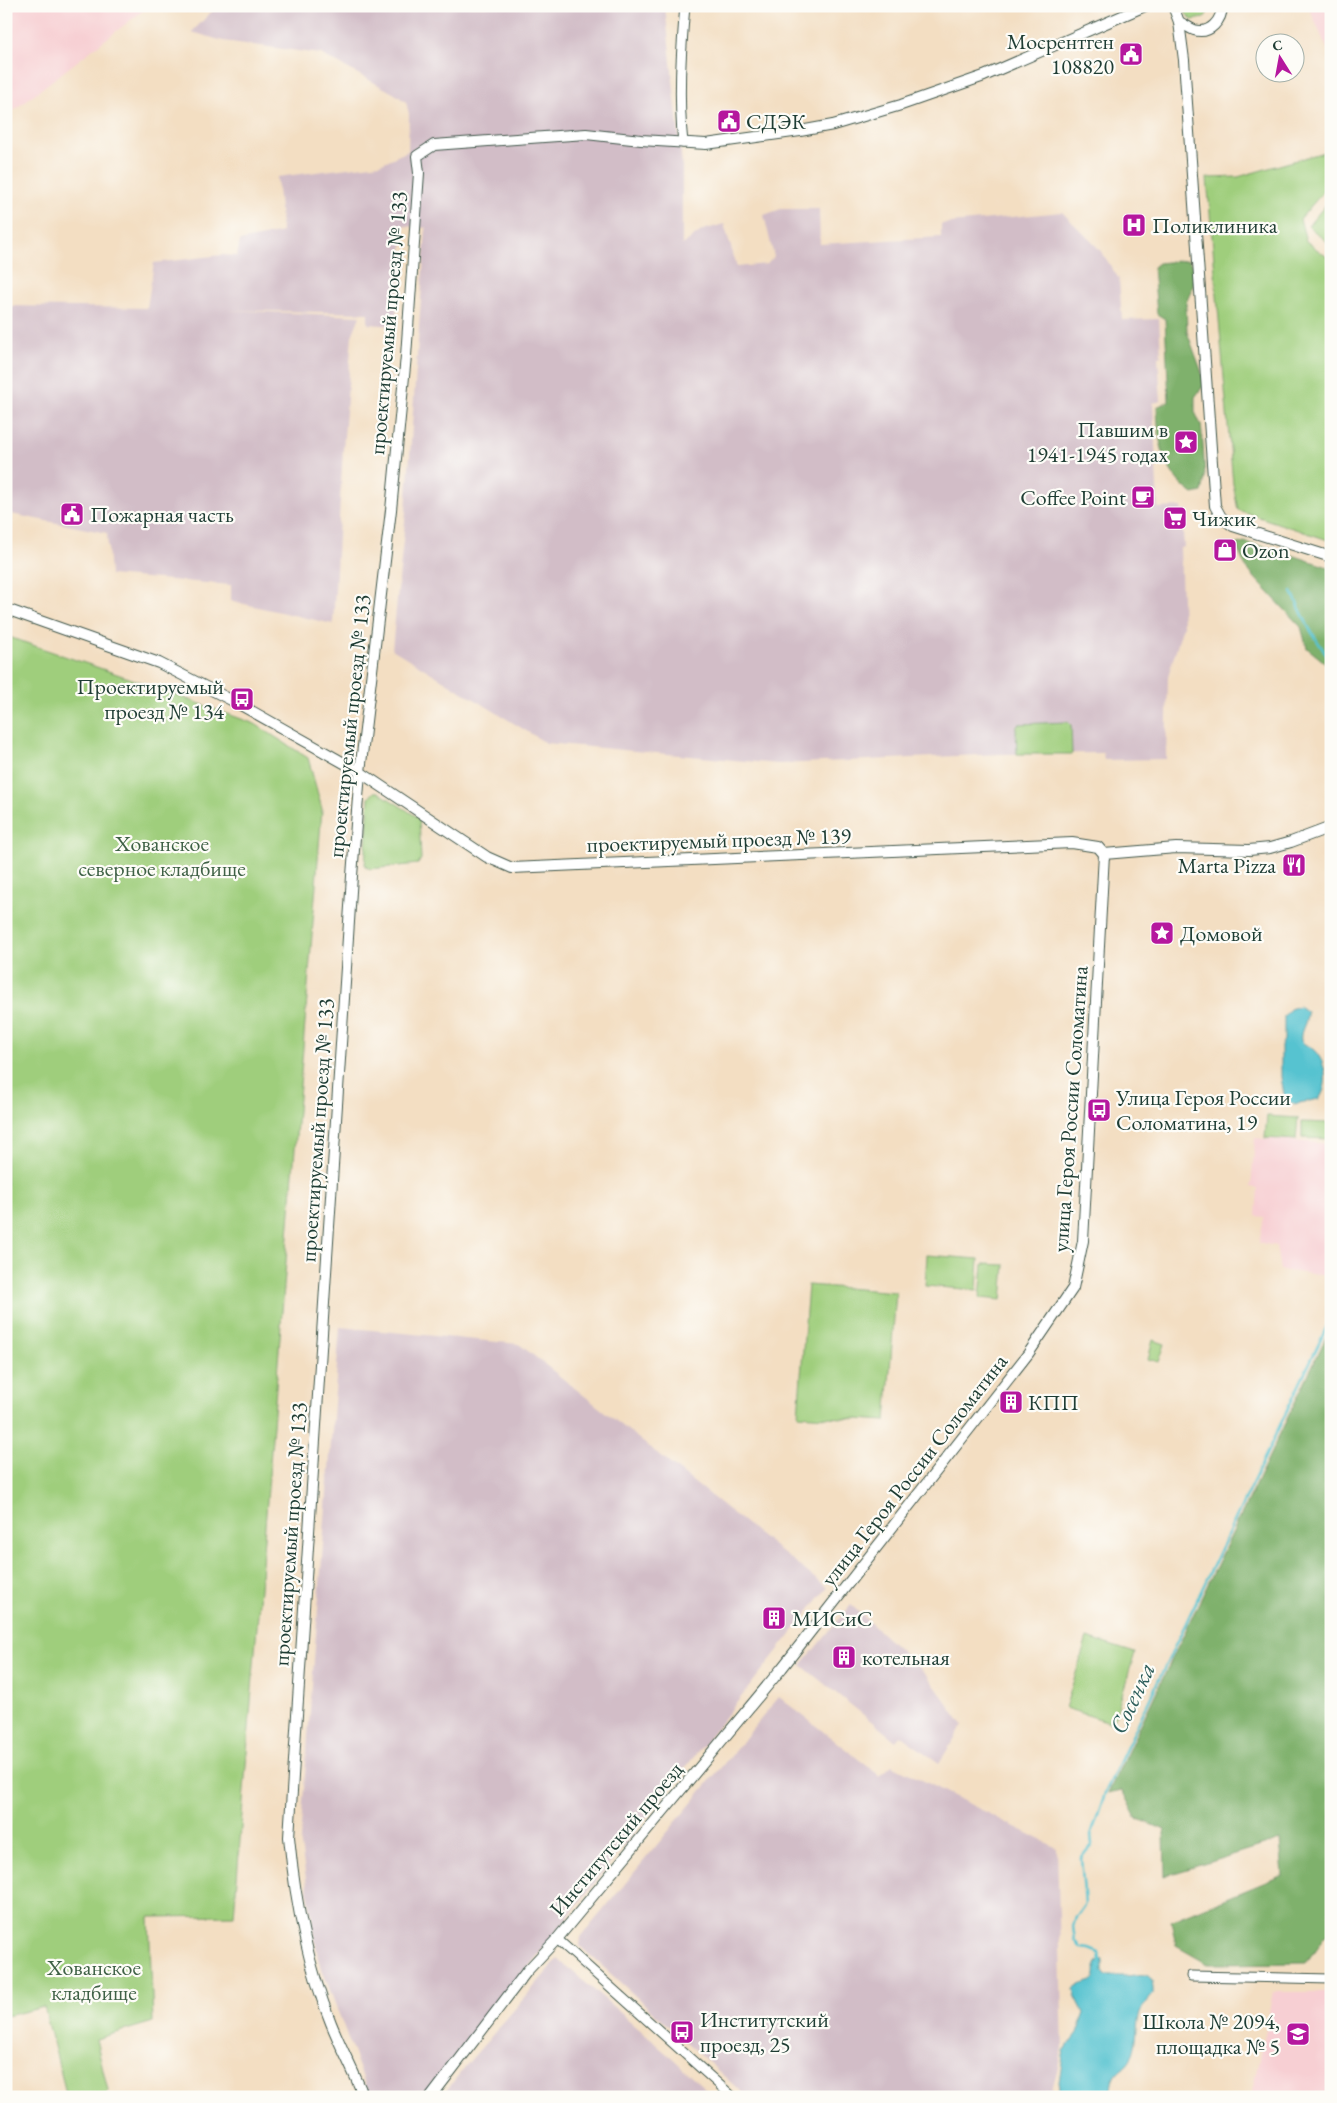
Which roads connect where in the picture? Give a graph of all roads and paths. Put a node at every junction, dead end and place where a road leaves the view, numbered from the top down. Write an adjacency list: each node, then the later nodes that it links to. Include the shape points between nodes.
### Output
1 (685, 6): 6 (street, via 680,117)
2 (1145, 6): 6 (street, via 984,76 902,106 800,131 706,144)
3 (1173, 6): 5 (street)
4 (1222, 6): 5 (street, via 1220,19 1208,29 1195,30)
5 (1179, 22): 7 (street, via 1215,506 1221,517 1233,526)
6 (683, 143): 9 (street, проектируемый проезд № 133, via 586,134 434,145 417,156 418,192 392,510)
7 (1331, 557)
8 (6, 609): 9 (street, via 159,663 244,706)
9 (360, 772): 11 (street, проектируемый проезд № 139, via 487,857 512,868 1072,843 1098,847); 16 (street, проектируемый проезд № 133, via 289,1837 294,1889 312,1965 331,2023)
10 (1331, 827): 11 (street, via 1270,848 1176,848)
11 (1104, 854): 12 (street, улица Героя России Соломатина, via 1083,1241 1073,1288 1028,1354)
12 (832, 1606): 13 (street, Институтский проезд)
13 (557, 1939): 17 (street, Институтский проезд, via 527,1970); 18 (street)
14 (1191, 1976): 15 (street)
15 (1331, 1979)
16 (364, 2097)
17 (431, 2097)
18 (733, 2097)

